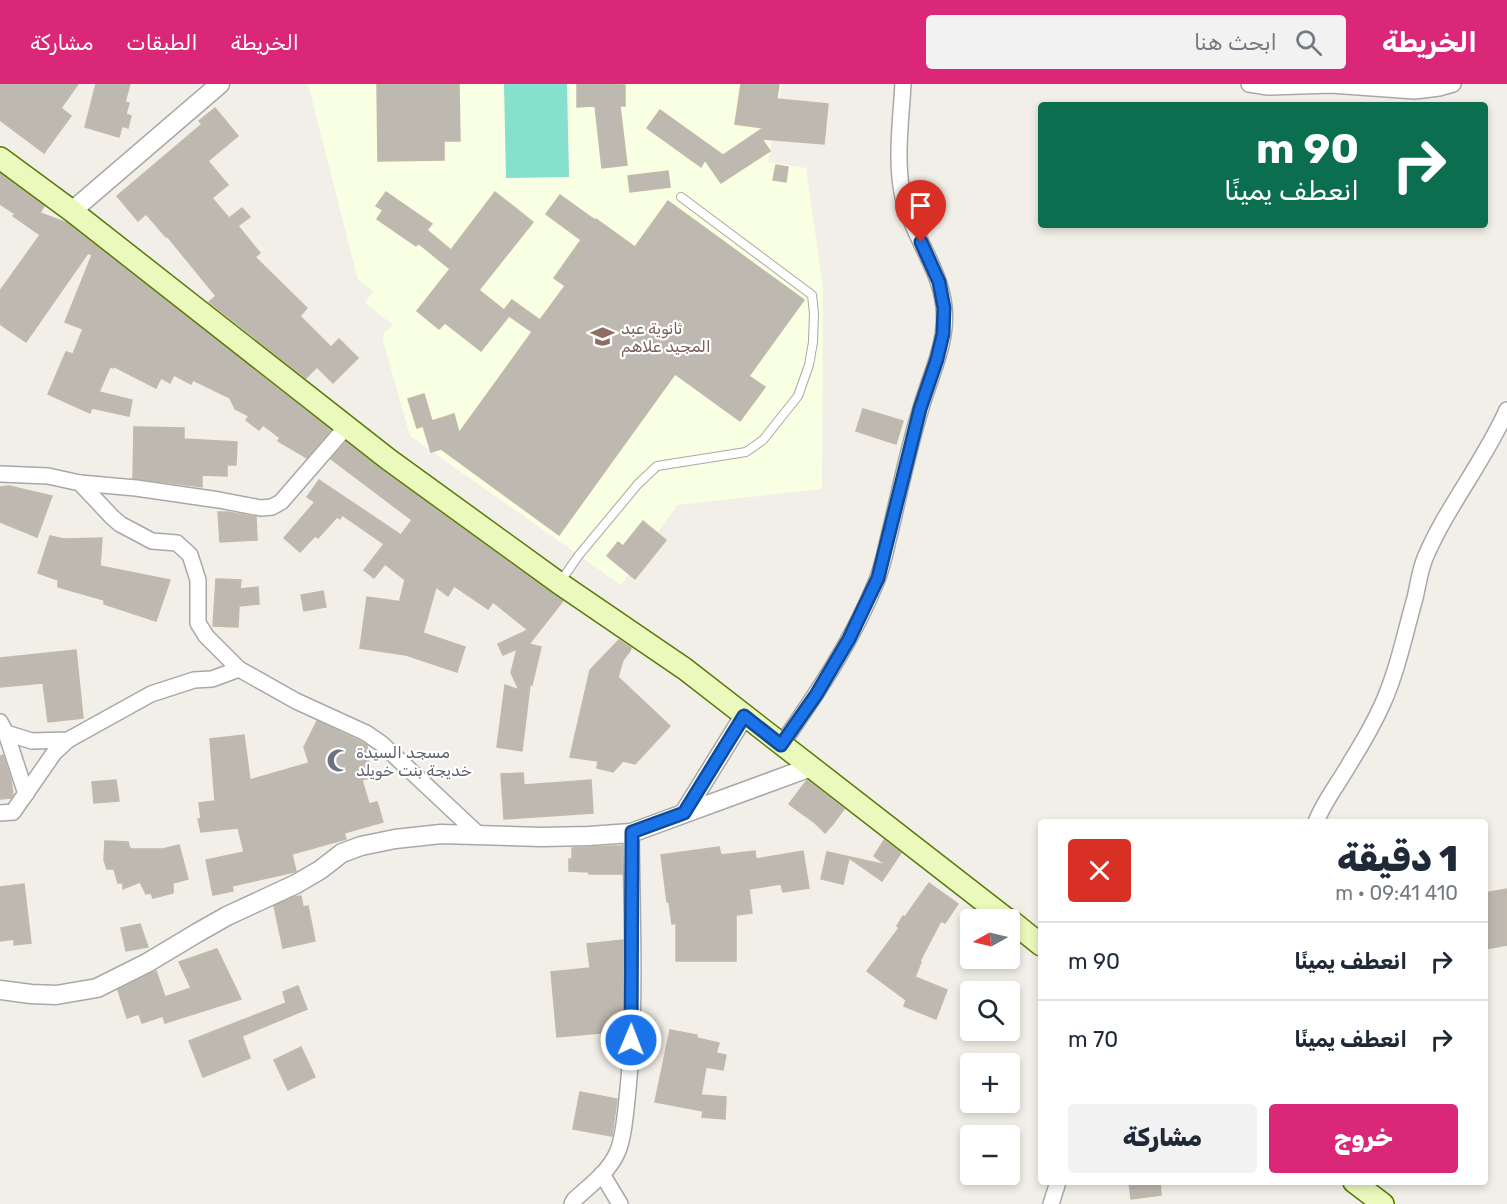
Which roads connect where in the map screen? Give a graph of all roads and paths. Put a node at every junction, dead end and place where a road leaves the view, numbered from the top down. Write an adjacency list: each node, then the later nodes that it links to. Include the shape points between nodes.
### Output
1 (220, 84): 7 (street)
2 (903, 84): 17 (street, via 899,174 910,219 939,282 943,334 878,578 849,639)
3 (1249, 84): 4 (street, via 1415,91)
4 (1453, 84)
5 (0, 158): 7 (main road)
6 (681, 197): 12 (lane, via 812,295 814,322 809,365 798,396 763,440 746,452 657,466 638,484)
7 (72, 212): 9 (main road)
8 (1507, 410): 22 (street, via 1433,541 1383,703)
9 (347, 426): 11 (street, via 281,502 272,507); 12 (main road)
10 (0, 474): 11 (street, via 48,476)
11 (80, 483): 13 (street, via 120,524 152,541 177,543 190,555 198,580 198,622 206,636)
12 (559, 583): 14 (main road, via 685,669)
13 (239, 669): 16 (street, via 151,694); 24 (street, via 296,701 366,732)
14 (744, 716): 17 (main road); 21 (street)
15 (3, 728): 16 (street, via 32,741); 19 (street)
16 (68, 740): 19 (street, via 54,753)
17 (781, 745): 18 (main road)
18 (810, 768): 21 (street); 25 (main road)
19 (26, 794): 20 (street, via 13,812)
20 (0, 813)
21 (684, 813): 23 (street)
22 (1317, 819)
23 (632, 832): 24 (street); 29 (street, via 631,1062 619,1151)
24 (478, 835): 28 (street, via 395,839 342,853 297,884 227,916 97,988 56,995)
25 (995, 909)
26 (1020, 929): 27 (main road)
27 (1038, 943)
28 (0, 990)
29 (602, 1174): 32 (street); 33 (street)
30 (1057, 1185): 34 (street)
31 (1358, 1185): 35 (main road)
32 (572, 1204)
33 (620, 1204)
34 (1051, 1204)
35 (1383, 1204)

